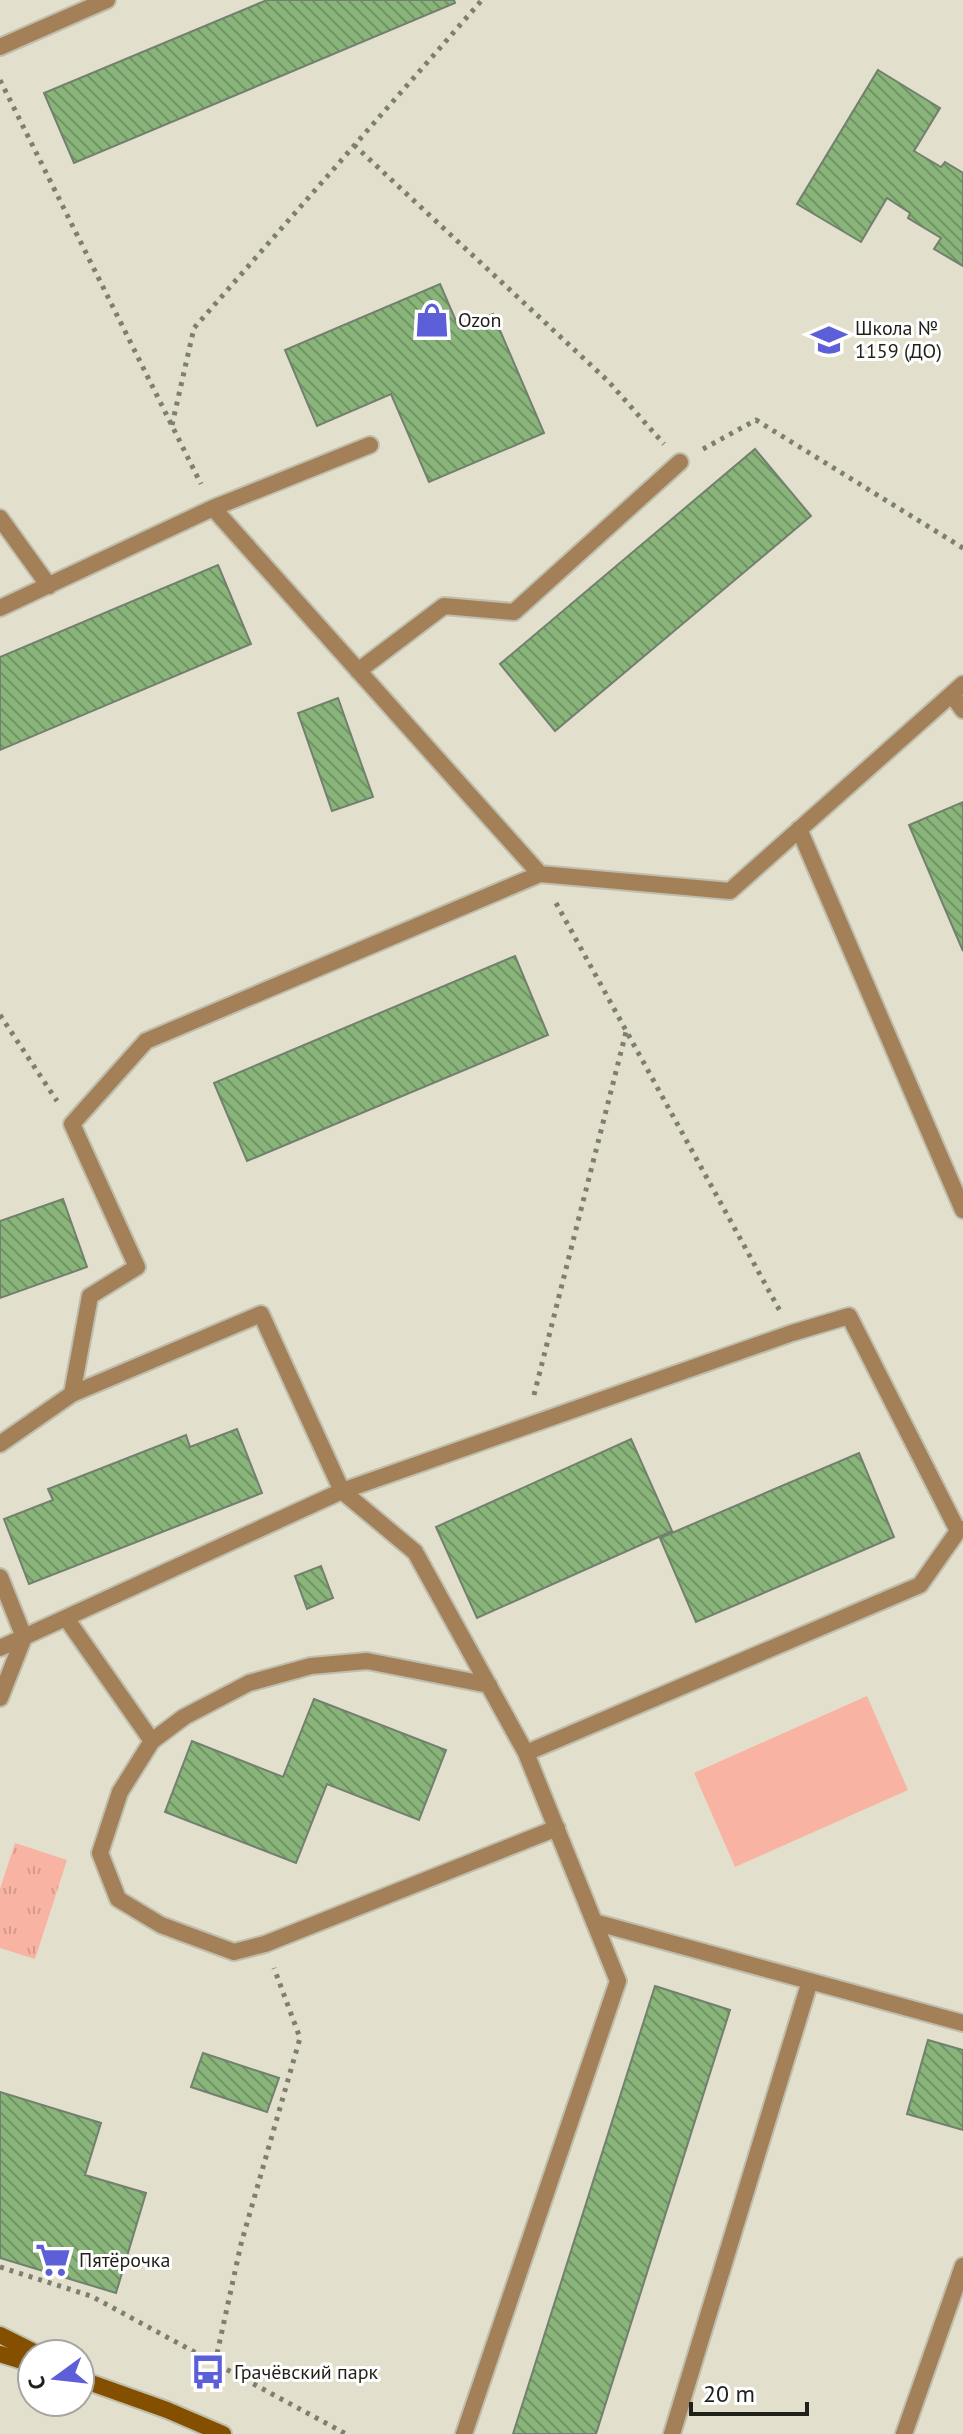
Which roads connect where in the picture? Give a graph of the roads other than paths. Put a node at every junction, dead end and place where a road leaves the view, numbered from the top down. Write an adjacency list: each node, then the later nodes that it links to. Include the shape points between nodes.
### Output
1 (107, 0): 2 (lane)
2 (0, 47)
3 (370, 445): 5 (lane)
4 (680, 462): 9 (lane, via 514,612 444,606)
5 (213, 508): 7 (lane); 9 (lane)
6 (0, 518): 7 (lane)
7 (49, 586): 8 (lane)
8 (0, 608)
9 (358, 671): 13 (lane)
10 (957, 690): 11 (lane); 12 (lane)
11 (963, 710)
12 (799, 829): 13 (lane, via 730,891); 14 (lane)
13 (540, 874): 15 (lane, via 146,1041 72,1124 137,1267 90,1296)
14 (963, 1210)
15 (72, 1394): 16 (lane); 17 (lane, via 261,1314)
16 (0, 1444)
17 (342, 1491): 18 (lane, via 849,1316); 20 (lane); 23 (lane, via 415,1552)
18 (960, 1530): 26 (lane, via 920,1585)
19 (0, 1577): 21 (lane)
20 (66, 1618): 21 (lane); 25 (lane)
21 (24, 1637): 22 (lane); 24 (lane)
22 (0, 1648)
23 (489, 1685): 25 (lane, via 367,1661 311,1666 249,1683 184,1717); 26 (lane)
24 (0, 1698)
25 (152, 1741): 27 (lane, via 120,1792 100,1853 118,1899 161,1925 234,1952)
26 (526, 1753): 27 (lane)
27 (557, 1828): 28 (lane)
28 (594, 1922): 29 (lane); 34 (lane, via 618,1981)
29 (810, 1981): 30 (lane); 35 (lane)
30 (963, 2023)
31 (963, 2266): 36 (lane)
32 (96, 2384): 33 (main road)
33 (223, 2434)
34 (464, 2434)
35 (672, 2434)
36 (904, 2434)

